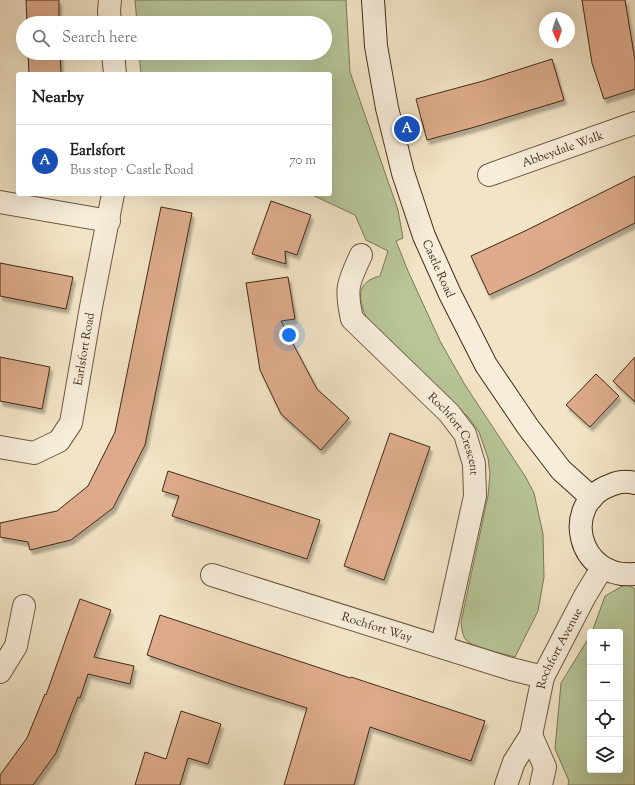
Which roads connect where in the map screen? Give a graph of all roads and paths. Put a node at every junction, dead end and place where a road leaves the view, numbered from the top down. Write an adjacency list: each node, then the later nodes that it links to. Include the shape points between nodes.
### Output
1 (110, 0): 3 (street)
2 (373, 0): 14 (street, Castle Road, via 376,46 387,108 403,173 424,236 486,364 528,427 561,470)
3 (109, 16)
4 (114, 60): 5 (street)
5 (115, 72)
6 (635, 122): 7 (street, Abbeydale Walk)
7 (489, 175)
8 (113, 196): 10 (street, Earlsfort Road)
9 (0, 202): 10 (street)
10 (109, 221): 12 (street, Earlsfort Road, via 71,423 59,441 34,453)
11 (361, 256): 19 (street, Rochfort Crescent, via 349,282 348,300 352,319 449,413 465,434 474,464 474,496)
12 (0, 447)
13 (635, 483): 14 (street, via 618,482 604,487)
14 (592, 498): 15 (street, via 585,507 581,520 581,534 584,547)
15 (602, 568): 16 (street, via 614,573); 21 (street, Rochfort Avenue)
16 (635, 574)
17 (212, 575): 19 (street, Rochfort Way)
18 (24, 606): 20 (street, via 16,646)
19 (442, 646): 21 (street, Rochfort Way)
20 (0, 672)
21 (543, 677): 22 (street, Rochfort Avenue)
22 (531, 735): 23 (street, Rochfort Avenue, via 514,762); 24 (street, via 545,767)
23 (506, 785)
24 (541, 785)

